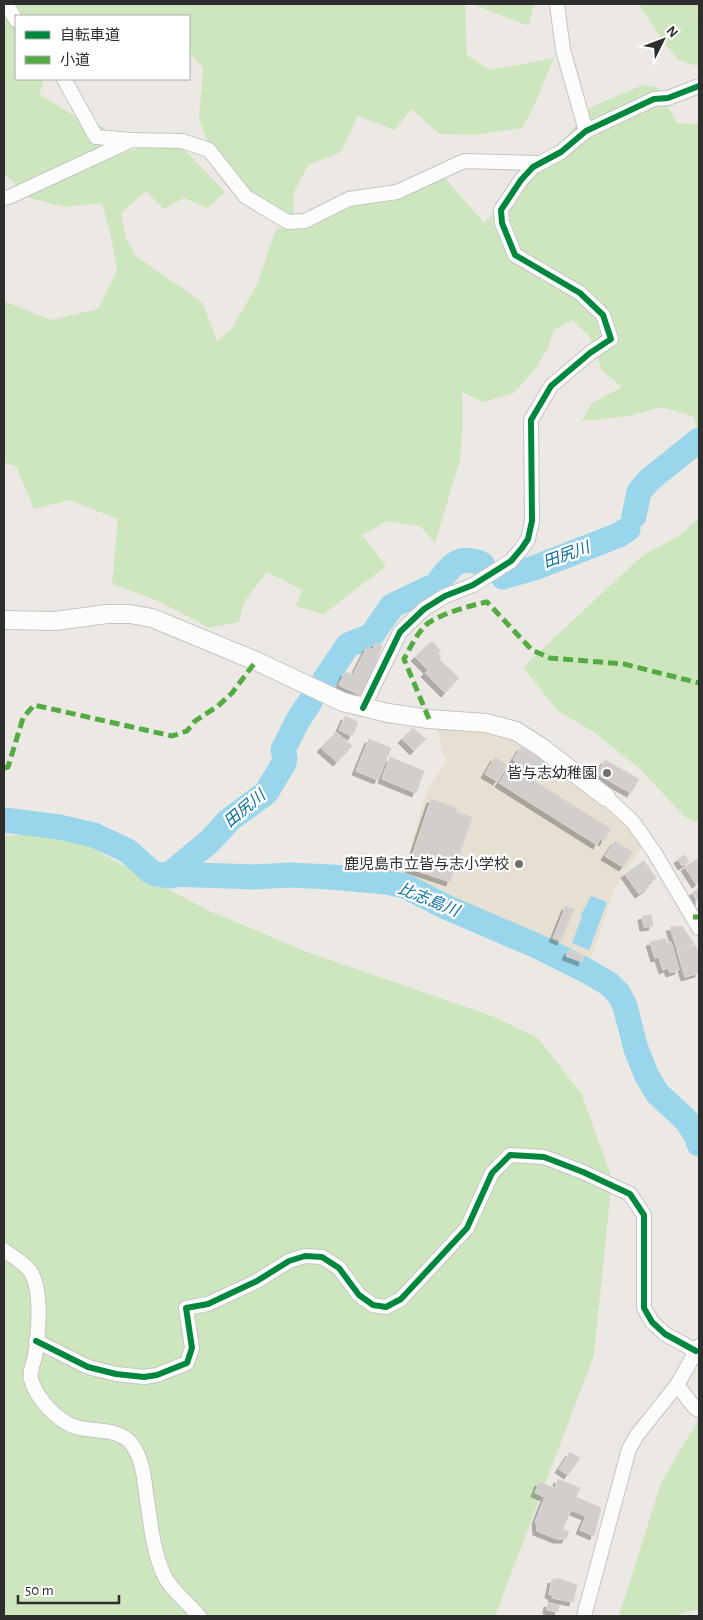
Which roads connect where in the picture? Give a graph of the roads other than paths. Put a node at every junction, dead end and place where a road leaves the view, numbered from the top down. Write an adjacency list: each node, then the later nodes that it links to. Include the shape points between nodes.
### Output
1 (6, 4): 3 (street)
2 (557, 4): 6 (street, via 563,50)
3 (15, 18)
4 (65, 80): 7 (street, via 96,138)
5 (699, 86): 6 (street, via 668,98 654,99)
6 (586, 131): 8 (street, via 561,152)
7 (132, 140): 8 (street, via 182,140 209,150 246,198 288,222 305,221 349,199 397,192 464,161); 9 (street)
8 (540, 163): 11 (street, via 533,166 506,200 500,210 502,223 515,255 580,293 603,315 611,339 551,386 532,420 532,520 528,539 522,548 511,561 424,609 400,632)
9 (4, 198)
10 (4, 620): 11 (street, via 55,621 107,614 152,618)
11 (363, 708): 12 (street, via 429,719 486,723 516,731)
12 (606, 797): 13 (street, via 633,822)
13 (699, 928)
14 (4, 1250): 15 (street, via 29,1269 36,1283 39,1300)
15 (36, 1341): 16 (street, via 88,1367 116,1374 157,1375 187,1363 192,1348 186,1308 208,1304 289,1261 305,1256 322,1258 339,1268 359,1295 373,1305 386,1307 400,1299 467,1228 492,1173 510,1155 544,1157 630,1194 644,1215 644,1308 652,1322 665,1334); 19 (street, via 31,1378 41,1401 74,1427 122,1435 135,1449 143,1469 163,1574)
16 (698, 1348): 17 (street)
17 (677, 1385): 18 (street); 20 (street, via 629,1449)
18 (699, 1410)
19 (199, 1616)
20 (584, 1616)

